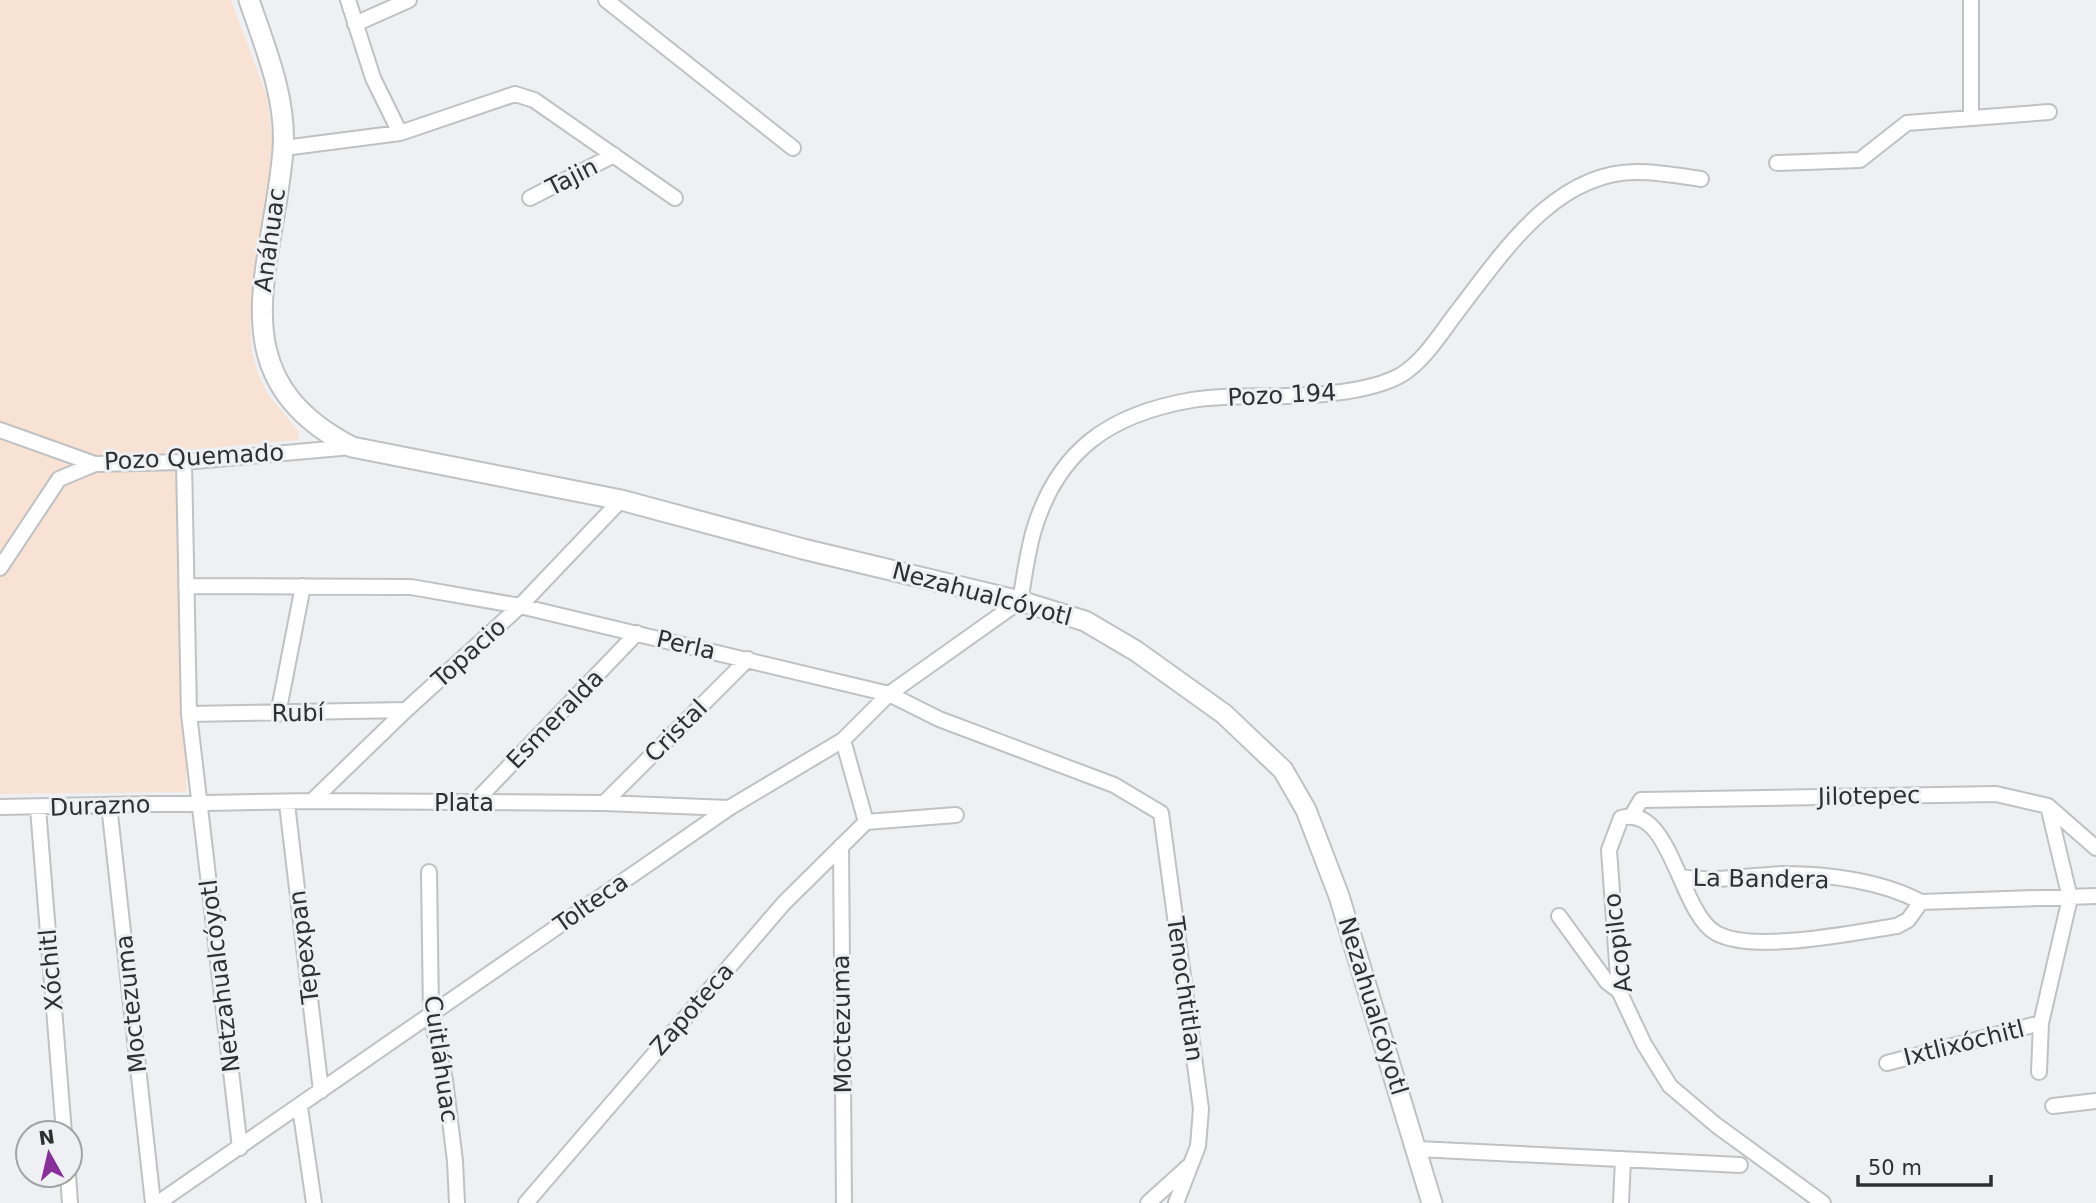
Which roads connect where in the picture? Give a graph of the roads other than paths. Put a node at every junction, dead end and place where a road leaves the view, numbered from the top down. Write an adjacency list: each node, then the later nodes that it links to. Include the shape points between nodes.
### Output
1 (249, 0): 10 (main road, Anáhuac, via 281,106)
2 (348, 0): 6 (street)
3 (409, 0): 6 (street)
4 (606, 0): 11 (street)
5 (1971, 0): 8 (street)
6 (355, 24): 9 (street, via 373,78)
7 (2049, 112): 8 (street)
8 (1971, 116): 13 (street, via 1907,123 1860,160)
9 (400, 133): 10 (street); 12 (street, via 515,94 534,100)
10 (284, 148): 18 (main road, Anáhuac, via 260,300 267,346 278,383 301,412)
11 (793, 148)
12 (614, 155): 15 (street, Tajin); 16 (street)
13 (1777, 163)
14 (1701, 179): 25 (street, Pozo 194, via 1637,172 1579,187 1538,215 1427,351 1400,375 1339,394 1193,400 1107,426 1071,458 1051,490 1033,533)
15 (530, 198)
16 (675, 198)
17 (0, 430): 20 (street, Pozo Quemado)
18 (352, 447): 19 (street, Pozo Quemado); 21 (main road, Nezahualcóyotl)
19 (184, 462): 20 (street, Pozo Quemado); 23 (street, Netzahualcóyotl)
20 (95, 464): 22 (street, via 59,479)
21 (621, 500): 25 (main road, Nezahualcóyotl); 26 (street, Topacio)
22 (0, 568)
23 (186, 586): 24 (street, Perla); 31 (street, Netzahualcóyotl)
24 (303, 586): 26 (street, Perla, via 411,587); 32 (street)
25 (1020, 601): 29 (street, Tolteca); 67 (main road, Nezahualcóyotl, via 1085,621 1136,651 1224,714 1283,770 1306,810 1339,896)
26 (520, 606): 27 (street, Perla); 30 (street, Topacio)
27 (636, 634): 28 (street, Perla); 38 (street, Esmeralda)
28 (748, 659): 29 (street, Perla); 36 (street, Cristal)
29 (889, 694): 33 (street, Tolteca); 44 (street, Perla, via 939,719 1114,785)
30 (406, 710): 32 (street, Rubí); 34 (street, Topacio)
31 (189, 714): 32 (street, Rubí); 35 (street, Netzahualcóyotl)
32 (278, 714)
33 (843, 740): 42 (street, Tolteca); 47 (street)
34 (312, 802): 37 (street, Plata); 38 (street, Plata)
35 (200, 803): 37 (street, Plata); 39 (street, Durazno); 66 (street, Netzahualcóyotl)
36 (604, 803): 38 (street, Plata); 42 (street, Plata)
37 (287, 804): 61 (street, Tepexpan)
38 (473, 804)
39 (109, 805): 43 (street, Durazno); 71 (street, Moctezuma)
40 (2048, 806): 46 (street, Jilotepec, via 1996,794 1641,800); 49 (street, Jilotepec); 53 (street)
41 (0, 807): 43 (street, Durazno)
42 (729, 807): 57 (street, Tolteca)
43 (38, 808): 65 (street, Xóchitl)
44 (1161, 813): 69 (street, Tenochtitlan, via 1201,1109 1198,1146)
45 (956, 815): 47 (street)
46 (1632, 815): 51 (street, via 1646,820 1659,836); 56 (street, Acopilco, via 1621,818 1609,850)
47 (866, 822): 48 (street, Zapoteca)
48 (841, 846): 75 (street, Zapoteca, via 784,903); 76 (street, Moctezuma)
49 (2096, 848)
50 (429, 872): 57 (street, Cuitláhuac)
51 (1680, 877): 54 (street, La Bandera, via 1698,880 1786,874 1867,883); 54 (street, via 1699,919 1717,934 1741,939 1790,942 1897,926 1908,920)
52 (2096, 896): 53 (street)
53 (2070, 898): 54 (street); 58 (street)
54 (1921, 902)
55 (1559, 916): 56 (street, via 1607,982)
56 (1619, 991): 81 (street, Acopilco, via 1670,1086)
57 (431, 1014): 61 (street, Tolteca); 74 (street, Cuitláhuac, via 444,1080)
58 (2040, 1023): 59 (street, Ixtlixóchitl); 60 (street)
59 (1887, 1063)
60 (2039, 1072)
61 (321, 1091): 64 (street, Tolteca)
62 (2096, 1101): 63 (street)
63 (2053, 1106)
64 (300, 1107): 66 (street, Tolteca); 73 (street)
65 (63, 1119)
66 (240, 1148): 72 (street, Tolteca)
67 (1418, 1149): 68 (street); 79 (main road, Nezahualcóyotl)
68 (1623, 1159): 70 (street); 80 (street)
69 (1190, 1165): 77 (street); 78 (street, Tenochtitlan)
70 (1740, 1165)
71 (153, 1203)
72 (159, 1203)
73 (314, 1203)
74 (457, 1203)
75 (526, 1203)
76 (844, 1203)
77 (1148, 1203)
78 (1176, 1203)
79 (1432, 1203)
80 (1621, 1203)
81 (1824, 1203)

